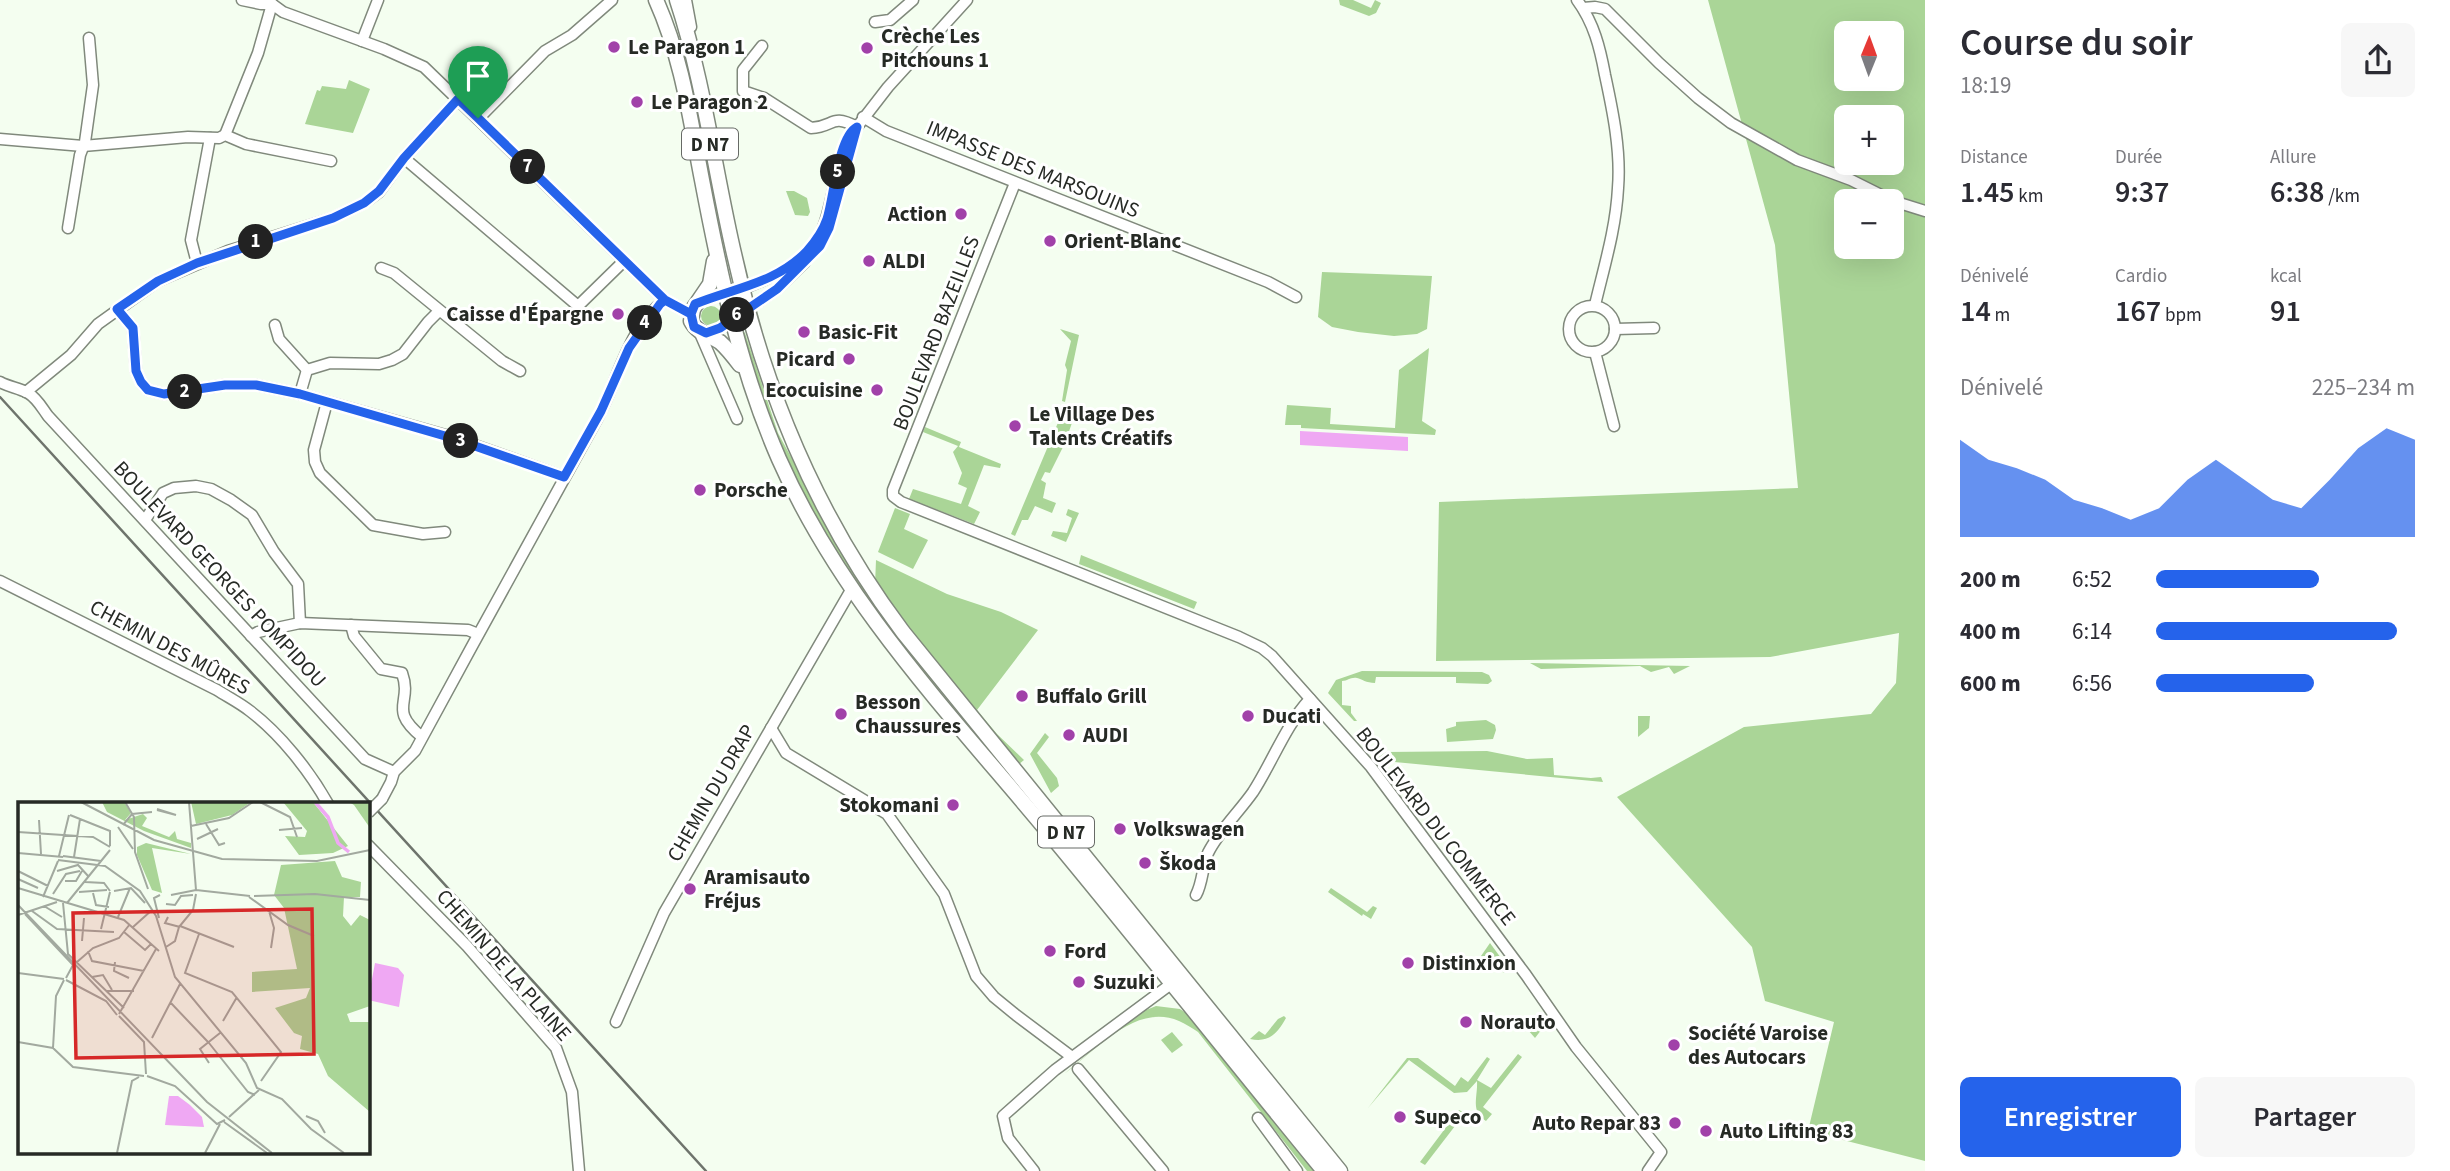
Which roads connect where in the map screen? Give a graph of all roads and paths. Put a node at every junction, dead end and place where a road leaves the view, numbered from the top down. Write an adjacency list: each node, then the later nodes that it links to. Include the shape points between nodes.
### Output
1 (242, 0): 10 (street)
2 (378, 0): 14 (street)
3 (656, 0): 29 (main road, D N7, via 677,53)
4 (669, 0): 16 (main road)
5 (677, 0): 16 (main road, D N7)
6 (686, 0): 16 (street)
7 (914, 0): 12 (street, via 890,20)
8 (967, 0): 19 (street)
9 (612, 1): 18 (street, via 545,51)
10 (271, 2): 14 (street, via 283,12); 20 (street, via 258,53)
11 (1580, 4): 27 (street, via 1605,9 1659,63 1731,123 1797,160); 37 (street, via 1598,42 1618,150 1613,228)
12 (875, 22)
13 (89, 38): 23 (street, via 93,85)
14 (362, 41): 17 (street, via 424,67)
15 (762, 46): 19 (street, via 743,70 743,91 764,98 811,128 836,119)
16 (691, 54): 33 (main road, D N7)
17 (458, 99): 18 (street); 24 (street)
18 (478, 118): 30 (street)
19 (860, 122): 26 (street, IMPASSE DES MARSOUINS); 33 (street, via 845,144 828,216 816,240 789,267); 40 (street, via 832,221 820,246 777,289)
20 (225, 135): 21 (street); 25 (street, via 246,144)
21 (210, 138): 23 (street); 31 (street, via 191,240)
22 (0, 139): 23 (street)
23 (83, 146): 28 (street)
24 (404, 158): 30 (street, via 578,306); 31 (street, via 364,203 333,218)
25 (331, 161)
26 (1015, 183): 35 (street, IMPASSE DES MARSOUINS); 58 (street, BOULEVARD BAZEILLES)
27 (1925, 211)
28 (68, 228)
29 (715, 249): 34 (main road, D N7); 39 (main road, via 710,284)
30 (624, 261): 36 (street)
31 (197, 263): 38 (street, via 158,281)
32 (381, 268): 41 (street, via 394,273)
33 (742, 289): 34 (main road); 40 (main road, D N7)
34 (725, 295): 39 (main road); 42 (main road, D N7)
35 (1296, 297)
36 (665, 300): 39 (street); 57 (street, via 629,348)
37 (1595, 305): 45 (street, via 1609,312); 47 (street, via 1574,313 1568,328 1574,344)
38 (117, 309): 52 (street); 53 (street, via 133,328 136,371 148,390 164,394 256,385)
39 (693, 309): 46 (main road, via 691,321)
40 (748, 309): 42 (main road); 85 (main road, D N7, via 799,456 869,585)
41 (439, 311): 48 (street, via 392,360 330,363); 49 (street)
42 (732, 319): 46 (main road); 50 (main road, D N7)
43 (275, 325): 48 (street, via 279,340)
44 (1654, 328): 45 (street)
45 (1615, 329): 47 (street, via 1608,346)
46 (702, 332): 50 (main road, via 724,346); 55 (street)
47 (1595, 352): 56 (street)
48 (307, 370): 53 (street)
49 (520, 371)
50 (746, 372): 62 (main road, D N7, via 781,464)
51 (0, 382): 52 (street)
52 (26, 392): 59 (street, BOULEVARD GEORGES POMPIDOU)
53 (300, 394): 54 (street)
54 (327, 402): 57 (street); 60 (street, via 313,450 320,473 373,525 423,534)
55 (737, 419)
56 (1614, 426)
57 (564, 477): 65 (street)
58 (893, 496): 67 (street, BOULEVARD DU COMMERCE, via 1253,643 1272,656)
59 (145, 520): 63 (street, via 163,493 174,488 197,486 231,499 252,515 298,584); 66 (street, BOULEVARD GEORGES POMPIDOU)
60 (446, 532)
61 (0, 581): 71 (street, CHEMIN DES MÛRES, via 251,711)
62 (851, 590): 68 (street, CHEMIN DU DRAP); 75 (main road, D N7)
63 (300, 623): 64 (street); 66 (street)
64 (351, 625): 65 (street); 69 (street, via 354,636 381,668 402,673 407,724)
65 (478, 634): 69 (street)
66 (251, 636): 70 (street, BOULEVARD GEORGES POMPIDOU, via 365,759)
67 (1310, 699): 74 (street, via 1296,715 1251,795 1211,849); 86 (street, BOULEVARD DU COMMERCE, via 1371,767 1576,1047 1661,1152)
68 (771, 728): 76 (street, CHEMIN DU DRAP, via 664,913); 77 (street, via 786,753 887,814 944,894 976,976 1008,1009)
69 (422, 737): 70 (street)
70 (394, 772): 72 (street, bridge, via 382,799)
71 (327, 802)
72 (369, 812)
73 (369, 846): 80 (street, CHEMIN DE LA PLAINE, via 467,946 556,1048 572,1092)
74 (1196, 895)
75 (1171, 984): 77 (street); 84 (main road, D N7)
76 (616, 1021)
77 (1072, 1057): 81 (street, via 1003,1116 1008,1138)
78 (1078, 1069): 82 (street)
79 (1258, 1118): 83 (street)
80 (579, 1171)
81 (1034, 1171)
82 (1163, 1171)
83 (1297, 1171)
84 (1324, 1171)
85 (1340, 1171)
86 (1648, 1171)

